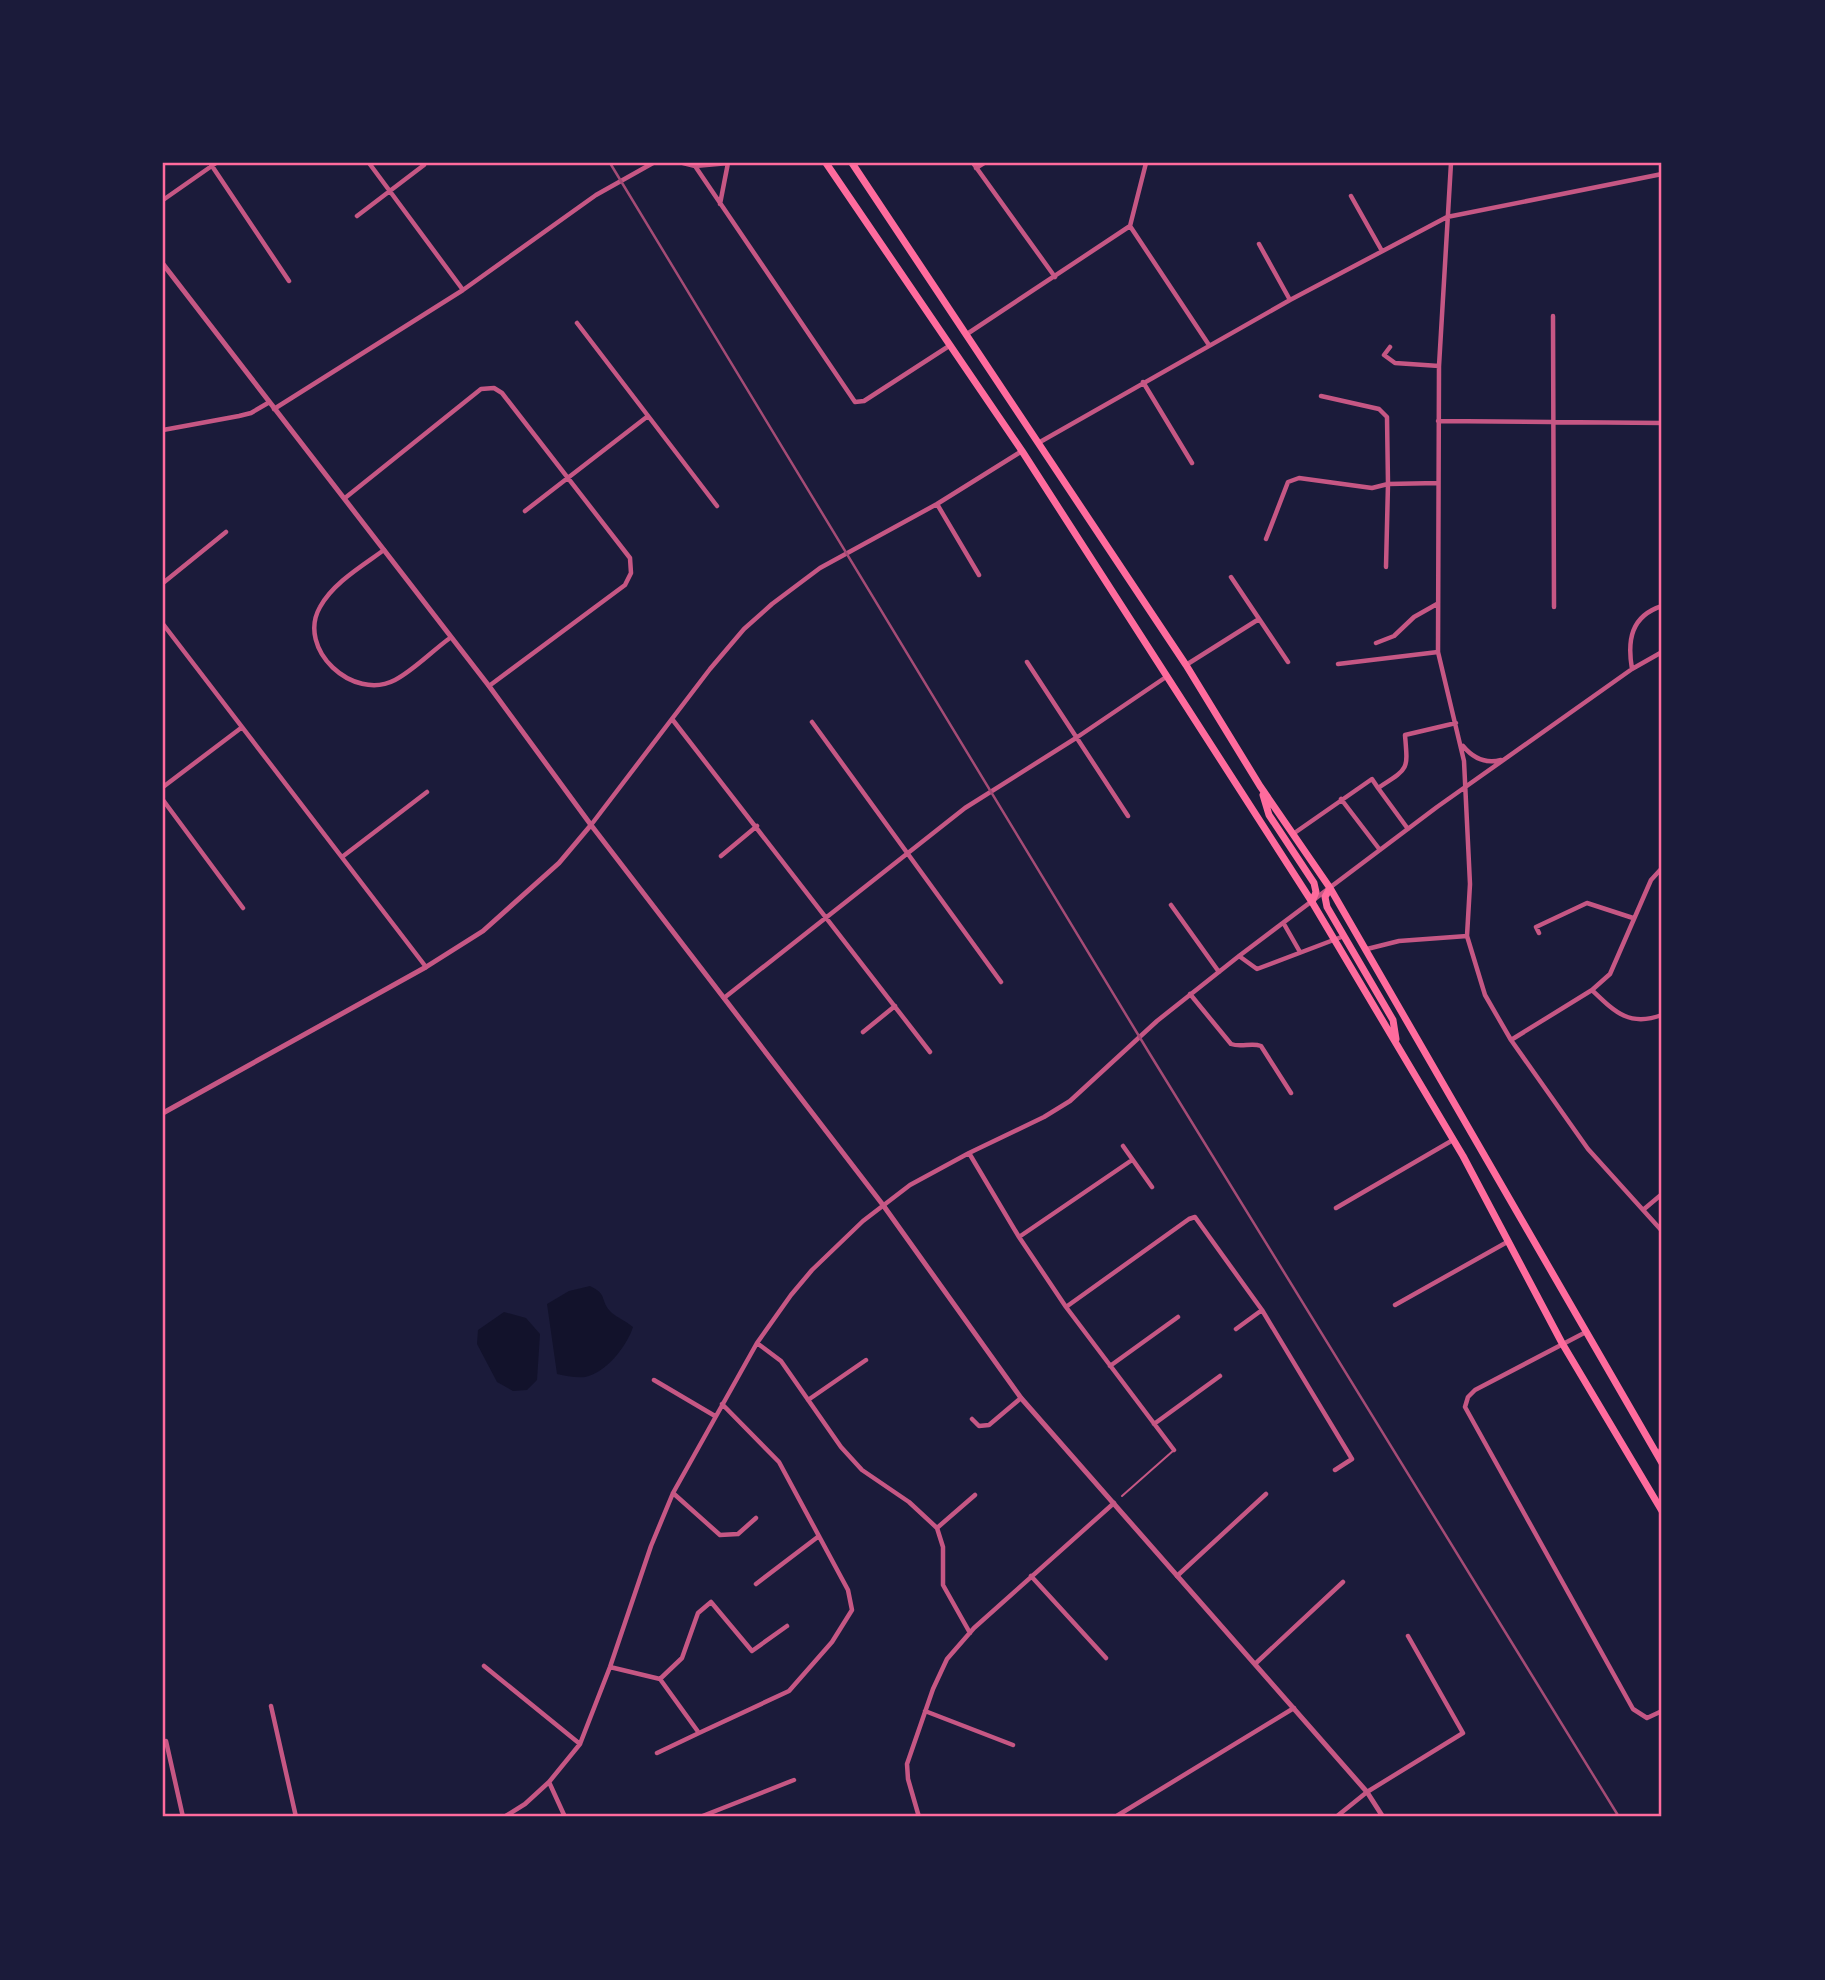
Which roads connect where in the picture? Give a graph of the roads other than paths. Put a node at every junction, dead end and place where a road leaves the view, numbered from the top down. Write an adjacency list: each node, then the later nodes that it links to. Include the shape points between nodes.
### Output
1 (369, 163): 15 (street)
2 (653, 163): 27 (street, via 596,195)
3 (683, 163): 13 (street)
4 (729, 163): 13 (street); 18 (street)
5 (826, 163): 32 (highway)
6 (852, 163): 31 (highway)
7 (984, 163): 12 (street)
8 (1146, 163): 21 (street)
9 (1451, 163): 20 (street)
10 (213, 164): 17 (street); 26 (street)
11 (424, 165): 15 (street)
12 (974, 165): 25 (street)
13 (695, 166): 18 (street)
14 (1662, 174): 20 (street)
15 (391, 192): 19 (street); 27 (street)
16 (1350, 196): 23 (street)
17 (163, 200)
18 (720, 205): 32 (street, via 855,402 864,401)
19 (357, 216)
20 (1447, 217): 23 (street); 35 (street)
21 (1130, 226): 25 (street); 33 (street)
22 (1259, 244): 28 (street)
23 (1382, 251): 28 (street)
24 (163, 264): 38 (street)
25 (1055, 277): 31 (street)
26 (289, 281)
27 (463, 290): 39 (street)
28 (1290, 300): 33 (street)
29 (1553, 316): 42 (street)
30 (577, 323): 40 (street)
31 (967, 334): 45 (highway)
32 (950, 345): 46 (highway)
33 (1209, 345): 36 (street)
34 (1390, 347): 35 (street, via 1384,355 1395,363)
35 (1439, 366): 41 (street)
36 (1143, 382): 45 (street); 47 (street)
37 (1321, 396): 50 (street, via 1379,409 1387,417)
38 (268, 403): 39 (street); 44 (street, via 251,413)
39 (273, 409): 51 (street)
40 (648, 416): 48 (street); 53 (street)
41 (1438, 421): 42 (street); 49 (street)
42 (1552, 421): 43 (street); 64 (street)
43 (1662, 424)
44 (163, 430)
45 (1040, 442): 73 (highway)
46 (1021, 452): 52 (street); 76 (highway)
47 (1192, 463)
48 (568, 478): 51 (street, via 502,393 481,389); 54 (street); 77 (street, via 630,558 631,573 625,585)
49 (1438, 483): 50 (street); 62 (street)
50 (1388, 484): 56 (street, via 1372,488 1299,478 1288,482); 58 (street)
51 (345, 498): 57 (street)
52 (937, 503): 59 (street); 78 (street, via 820,568 772,604 744,629)
53 (717, 506)
54 (525, 511)
55 (226, 532): 61 (street)
56 (1266, 539)
57 (384, 550): 67 (street); 67 (street, via 318,609 316,638 326,659 354,684 374,686 394,681)
58 (1386, 567)
59 (979, 575)
60 (1231, 576): 65 (street)
61 (163, 583)
62 (1438, 603): 68 (street, via 1394,636); 69 (street)
63 (1662, 606): 75 (street, via 1640,619 1631,635)
64 (1554, 607)
65 (1259, 619): 72 (street); 73 (street)
66 (163, 624): 81 (street)
67 (450, 638): 77 (street)
68 (1376, 643)
69 (1438, 652): 74 (street); 80 (street)
70 (1662, 652): 75 (street)
71 (1027, 662): 82 (street)
72 (1287, 662)
73 (1186, 664): 85 (highway)
74 (1339, 664)
75 (1632, 669): 84 (street)
76 (1166, 677): 82 (street); 103 (highway)
77 (489, 687): 93 (street)
78 (672, 719): 93 (street); 94 (street)
79 (812, 722): 98 (street)
80 (1456, 723): 83 (street); 88 (street, via 1405,734 1408,764)
81 (241, 728): 87 (street); 100 (street)
82 (1076, 738): 92 (street); 98 (street, via 965,808)
83 (1461, 742): 84 (street, via 1479,759); 86 (street)
84 (1504, 760): 86 (street)
85 (1260, 786): 96 (highway); 103 (highway, via 1269,814 1314,883)
86 (1466, 786): 95 (street); 111 (street)
87 (163, 787)
88 (1378, 788): 90 (street, via 1371,779); 95 (street)
89 (427, 792): 100 (street)
90 (1341, 799): 96 (street); 97 (street)
91 (163, 800): 105 (street)
92 (1128, 816)
93 (591, 825): 116 (street, via 533,889 483,931); 122 (street)
94 (757, 826): 99 (street); 106 (street)
95 (1408, 829): 97 (street)
96 (1293, 835): 102 (highway)
97 (1380, 850): 102 (street)
98 (909, 853): 106 (street); 118 (street)
99 (720, 856)
100 (342, 857): 116 (street)
101 (1662, 868): 107 (street)
102 (1330, 888): 103 (street); 110 (highway, via 1325,901); 113 (highway)
103 (1312, 902): 108 (street); 112 (highway)
104 (1171, 905): 117 (street)
105 (243, 908)
106 (825, 916): 122 (street); 124 (street)
107 (1633, 918): 109 (street, via 1582,904 1536,928); 119 (street, via 1610,974)
108 (1284, 924): 114 (street); 115 (street)
109 (1539, 933)
110 (1344, 936): 112 (street); 123 (highway)
111 (1467, 936): 113 (street, via 1399,941); 127 (street, via 1485,995)
112 (1336, 941): 114 (street); 128 (highway)
113 (1367, 949): 121 (highway)
114 (1300, 952): 115 (street, via 1257,969)
115 (1239, 956): 117 (street)
116 (426, 967): 131 (street)
117 (1219, 972): 120 (street)
118 (1001, 982)
119 (1592, 990): 125 (street, via 1629,1019); 127 (street)
120 (1190, 994): 130 (street, via 1231,1044 1264,1048); 134 (street, via 1070,1101)
121 (1393, 996): 123 (highway); 149 (highway)
122 (724, 998): 138 (street)
123 (1383, 1002): 128 (highway, via 1393,1020)
124 (895, 1006): 126 (street); 129 (street)
125 (1662, 1015)
126 (863, 1032)
127 (1511, 1040): 140 (street, via 1588,1149)
128 (1397, 1044): 132 (highway)
129 (930, 1052)
130 (1291, 1093)
131 (163, 1113)
132 (1453, 1140): 139 (street); 143 (highway)
133 (1123, 1146): 135 (street)
134 (969, 1153): 138 (street); 142 (street)
135 (1132, 1160): 136 (street); 142 (street)
136 (1152, 1187)
137 (1662, 1194): 140 (street)
138 (883, 1205): 150 (street, via 807,1275); 156 (street)
139 (1336, 1208)
140 (1643, 1210): 141 (street)
141 (1662, 1231)
142 (1019, 1237): 145 (street)
143 (1510, 1241): 144 (street); 151 (highway)
144 (1395, 1305)
145 (1066, 1307): 146 (street, via 1195,1217); 153 (street)
146 (1262, 1310): 148 (street); 165 (street, via 1352,1459)
147 (1178, 1317): 153 (street)
148 (1236, 1329)
149 (1587, 1332): 151 (street); 163 (highway)
150 (757, 1343): 157 (street, via 781,1361); 158 (street)
151 (1562, 1343): 171 (highway); 190 (street, via 1475,1390 1466,1400 1466,1410 1633,1709 1647,1718)
152 (866, 1360): 157 (street)
153 (1110, 1366): 161 (street)
154 (1220, 1376): 161 (street)
155 (654, 1380): 159 (street)
156 (1021, 1398): 160 (street, via 989,1425 979,1426); 170 (street)
157 (808, 1400): 173 (street, via 862,1471 909,1502)
158 (722, 1404): 159 (street); 174 (street, via 779,1462)
159 (715, 1416): 166 (street)
160 (972, 1419)
161 (1154, 1424): 162 (street)
162 (1174, 1450): 169 (lane)
163 (1659, 1451): 164 (highway)
164 (1662, 1463)
165 (1335, 1470)
166 (673, 1493): 172 (street, via 720,1535 738,1534); 185 (street)
167 (1266, 1493): 176 (street)
168 (975, 1494): 173 (street)
169 (1122, 1496)
170 (1114, 1503): 175 (street); 176 (street)
171 (1662, 1511)
172 (756, 1518)
173 (937, 1528): 180 (street, via 943,1546 943,1585)
174 (819, 1536): 178 (street); 191 (street, via 848,1590 852,1611 844,1627 789,1691)
175 (1031, 1576): 180 (street); 182 (street)
176 (1177, 1576): 183 (street)
177 (1343, 1582): 183 (street)
178 (756, 1584)
179 (787, 1626): 186 (street, via 752,1651 711,1602 698,1613 682,1658)
180 (970, 1633): 189 (street, via 941,1666)
181 (1408, 1636): 198 (street, via 1463,1733)
182 (1106, 1658)
183 (1255, 1664): 188 (street)
184 (484, 1666): 193 (street)
185 (610, 1667): 186 (street); 193 (street)
186 (660, 1679): 191 (street)
187 (271, 1706): 200 (street)
188 (1294, 1708): 198 (street); 205 (street)
189 (925, 1711): 194 (street); 204 (street, via 906,1764)
190 (1662, 1711)
191 (699, 1733): 195 (street)
192 (166, 1741): 199 (street)
193 (580, 1744): 197 (street)
194 (1013, 1745)
195 (657, 1753)
196 (794, 1780): 203 (street)
197 (550, 1783): 201 (street); 202 (street)
198 (1367, 1792): 206 (street); 207 (street)
199 (183, 1817)
200 (296, 1817)
201 (504, 1817)
202 (565, 1817)
203 (700, 1817)
204 (919, 1817)
205 (1115, 1817)
206 (1336, 1817)
207 (1383, 1817)

